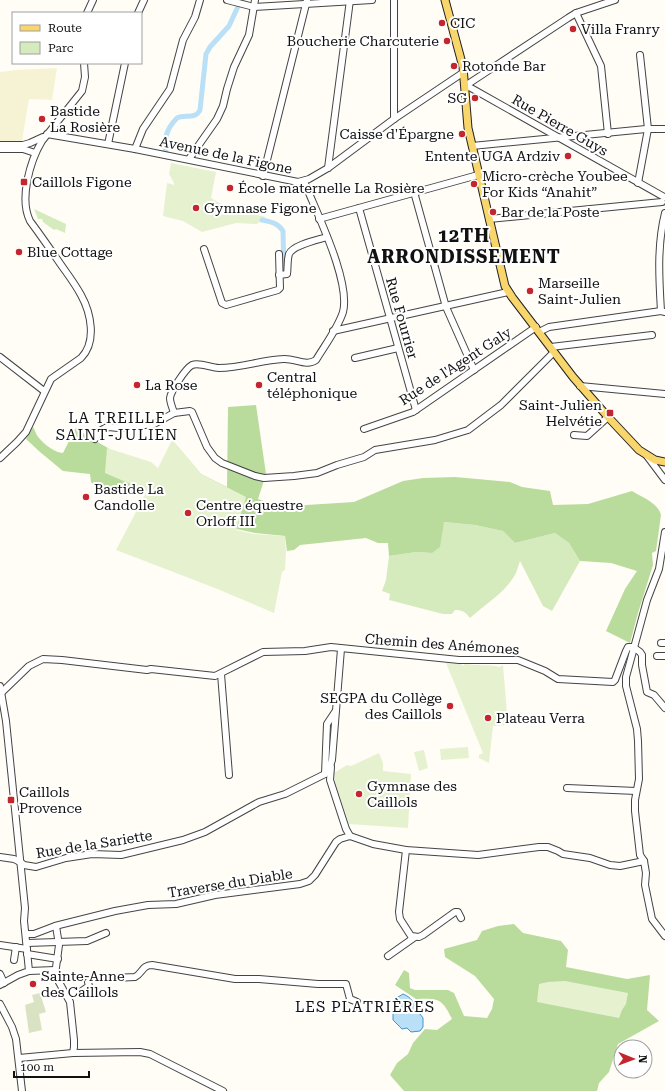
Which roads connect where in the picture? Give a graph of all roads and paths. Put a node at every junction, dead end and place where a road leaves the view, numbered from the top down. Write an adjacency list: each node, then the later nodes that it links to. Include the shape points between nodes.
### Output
1 (93, 0): 13 (street)
2 (144, 0): 14 (street)
3 (200, 0): 31 (street, via 195,17 183,40 170,89 142,129)
4 (227, 0): 12 (street)
5 (256, 0): 12 (street)
6 (372, 0): 10 (street)
7 (394, 0): 21 (street)
8 (445, 0): 19 (main road)
9 (615, 0): 15 (street)
10 (350, 1): 11 (street); 34 (street)
11 (306, 2): 12 (street); 36 (street)
12 (254, 7): 33 (street, via 249,35 232,74 224,106)
13 (87, 12)
14 (138, 12)
15 (576, 13): 20 (street); 24 (street, via 601,66)
16 (640, 55): 22 (street)
17 (84, 64): 25 (street, via 82,91)
18 (125, 64): 27 (street)
19 (464, 72): 20 (main road); 21 (street, Avenue de la Figone)
20 (465, 86): 26 (street, Rue Pierre Guys); 29 (main road)
21 (394, 119): 34 (street, Avenue de la Figone)
22 (648, 129): 23 (street); 24 (street); 38 (street)
23 (665, 129)
24 (608, 134): 26 (street)
25 (46, 135): 27 (street, Avenue de la Figone); 28 (street, via 30,143); 32 (street)
26 (558, 138): 29 (street); 38 (street, Rue Pierre Guys)
27 (108, 144): 31 (street, Avenue de la Figone)
28 (0, 145)
29 (472, 146): 35 (main road)
30 (0, 149): 32 (street, via 23,149)
31 (135, 149): 33 (street, Avenue de la Figone)
32 (35, 153): 63 (street, via 25,203 28,216 80,293 91,331 90,345 84,355 55,375)
33 (189, 159): 36 (street, Avenue de la Figone)
34 (328, 168): 37 (street, Avenue de la Figone)
35 (478, 175): 39 (street); 44 (main road)
36 (263, 176): 37 (street, Avenue de la Figone)
37 (304, 181): 43 (street)
38 (638, 183): 40 (street, Rue Pierre Guys)
39 (414, 192): 41 (street); 51 (street)
40 (664, 201): 44 (street)
41 (359, 208): 43 (street); 53 (street, Rue Fourrier)
42 (665, 214): 49 (street, via 660,249)
43 (320, 219): 45 (street)
44 (489, 219): 50 (main road, via 504,285)
45 (327, 237): 48 (street, via 291,251 288,272); 55 (street, via 336,259 344,303)
46 (204, 249): 48 (street, via 222,303 226,305 278,290)
47 (279, 254): 48 (street)
48 (282, 275)
49 (663, 289): 52 (street)
50 (508, 292): 51 (street); 54 (main road)
51 (446, 307): 53 (street); 61 (street)
52 (663, 312): 54 (street, Rue de l'Agent Galy)
53 (390, 319): 55 (street); 57 (street, Rue Fourrier)
54 (538, 330): 58 (main road); 61 (street, Rue de l'Agent Galy)
55 (333, 331): 66 (street, via 312,363 284,359 228,368 194,364 190,366 171,395)
56 (652, 335): 58 (street)
57 (398, 348): 60 (street); 65 (street, Rue Fourrier)
58 (553, 349): 62 (main road); 66 (street, via 501,405 468,430 434,440 375,450 364,457 302,475 264,478 222,463 208,447 192,412)
59 (0, 357): 63 (street)
60 (355, 358)
61 (474, 370): 65 (street, Rue de l'Agent Galy)
62 (580, 386): 64 (street); 67 (main road)
63 (44, 391): 72 (street, via 26,432)
64 (665, 394)
65 (416, 410): 68 (street, Rue de l'Agent Galy)
66 (174, 413): 70 (street, via 154,424 105,428)
67 (608, 417): 69 (street, via 587,436); 71 (main road)
68 (364, 429)
69 (574, 435)
70 (95, 439)
71 (647, 456): 73 (main road); 74 (street)
72 (0, 458)
73 (665, 462)
74 (665, 480)
75 (665, 532): 76 (street, Chemin des Anémones, via 659,569)
76 (633, 647): 77 (street, Chemin des Anémones, via 626,650 613,682 558,679 518,660 459,660); 82 (street, via 642,655 647,692 654,695); 89 (street, via 625,682 637,729)
77 (341, 648): 80 (street, Chemin des Anémones, via 331,646 305,651 263,652); 83 (street)
78 (657, 656): 79 (street)
79 (665, 656)
80 (221, 674): 81 (street, Chemin des Anémones, via 215,676 43,659 29,666); 86 (street)
81 (1, 691): 93 (street, via 10,750)
82 (665, 708)
83 (336, 711): 84 (street); 85 (street, via 327,724)
84 (331, 764): 85 (street); 87 (street)
85 (325, 774): 87 (street); 93 (street, Rue de la Sariette, via 285,794 259,802 205,832 183,840 121,855 92,854 36,867)
86 (229, 775)
87 (330, 780): 90 (street)
88 (567, 788): 89 (street)
89 (636, 791): 94 (street, via 636,824 640,855)
90 (350, 836): 91 (street, via 373,844); 96 (street, Traverse du Diable, via 336,842 315,875 309,881 300,884 215,895 176,904 130,908)
91 (406, 850): 94 (street, via 478,855 548,847 563,854 590,858 610,865); 100 (street, via 399,912 400,919 411,936)
92 (0, 857): 93 (street, Rue de la Sariette)
93 (20, 862): 98 (street)
94 (644, 862): 99 (street, via 644,885 652,919)
95 (461, 918): 100 (street, via 458,912 455,912)
96 (56, 926): 98 (street, Traverse du Diable, via 34,934); 101 (street)
97 (106, 933): 101 (street, via 87,941)
98 (26, 934): 104 (street)
99 (665, 936)
100 (415, 937): 105 (street)
101 (58, 941): 104 (street); 106 (street)
102 (0, 945): 103 (street)
103 (16, 947): 104 (street); 107 (street)
104 (27, 949): 106 (street); 109 (street)
105 (388, 956)
106 (58, 959): 108 (street)
107 (14, 960)
108 (55, 970): 109 (street); 112 (street, via 56,979)
109 (28, 971): 111 (street)
110 (0, 974): 111 (street)
111 (2, 984)
112 (65, 993): 113 (street, via 79,992 89,986 88,982 91,979 135,977 144,967 152,965 242,980 346,984 350,999); 115 (street, via 72,1013)
113 (357, 1002)
114 (1, 1007): 116 (street, via 12,1027)
115 (72, 1053): 116 (street); 118 (street, via 150,1054)
116 (18, 1058): 117 (street)
117 (22, 1091)
118 (223, 1091)

